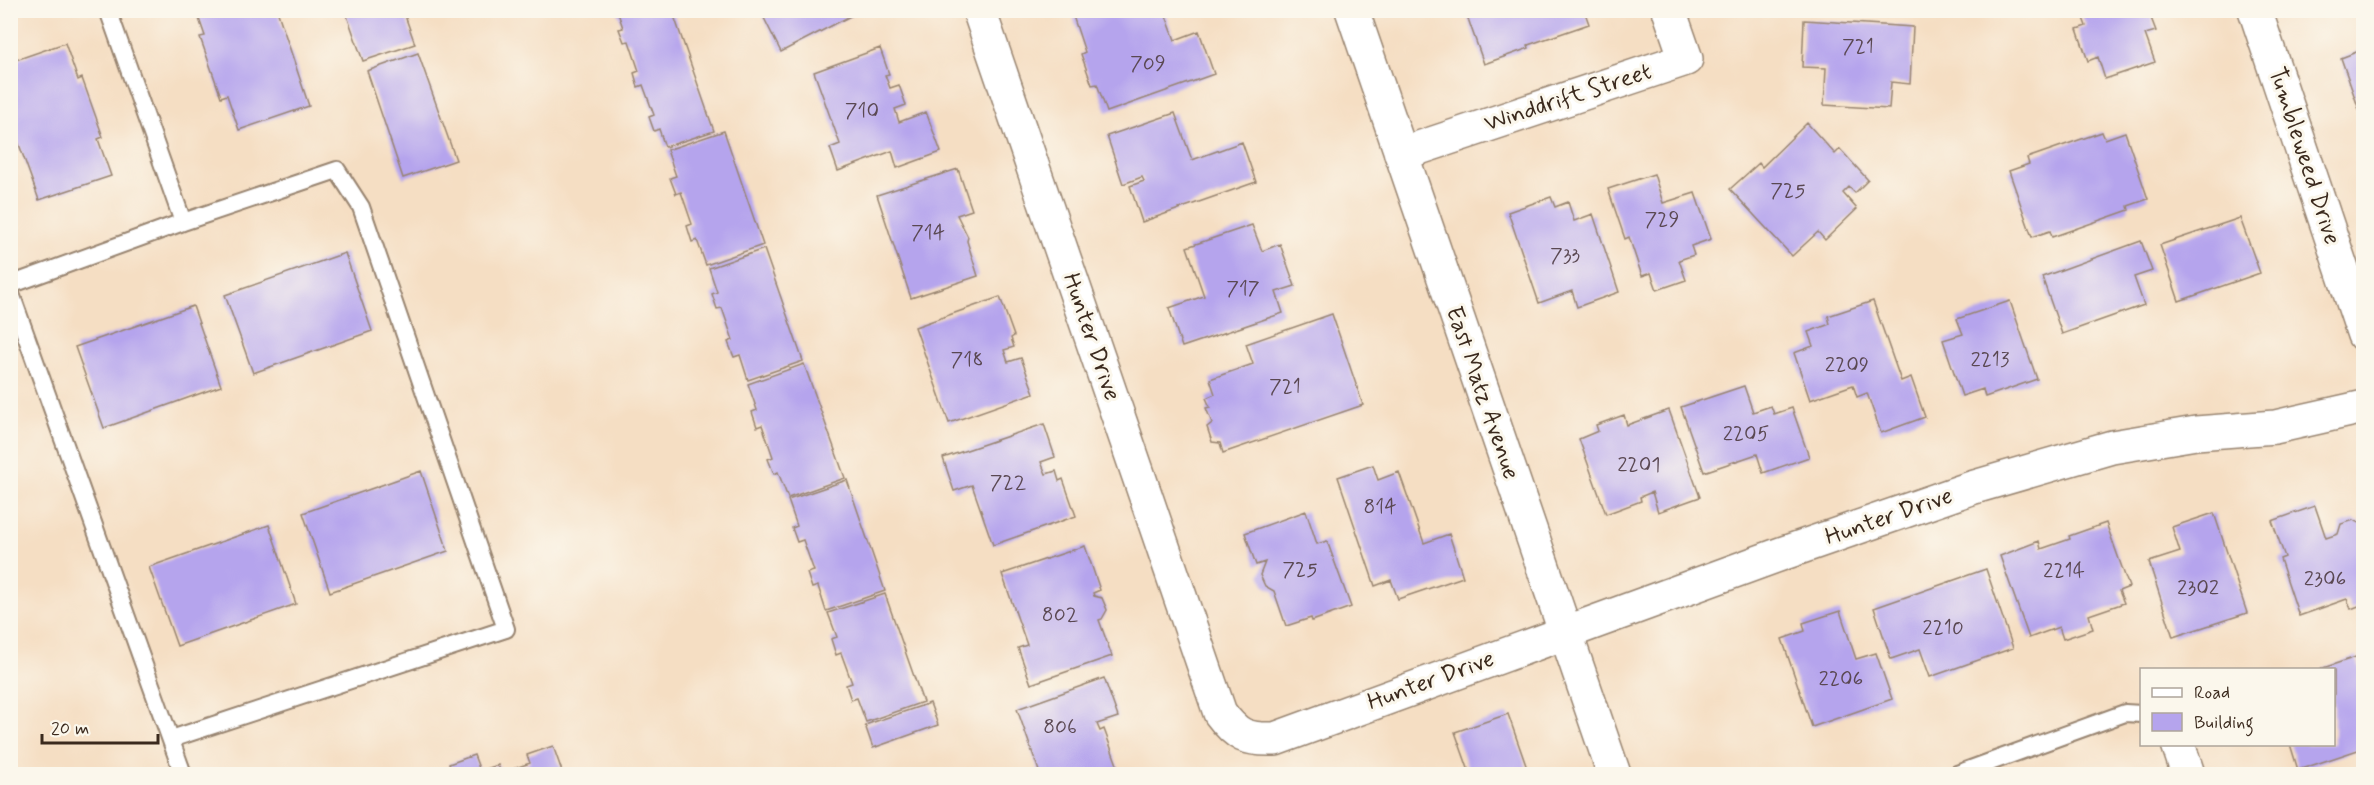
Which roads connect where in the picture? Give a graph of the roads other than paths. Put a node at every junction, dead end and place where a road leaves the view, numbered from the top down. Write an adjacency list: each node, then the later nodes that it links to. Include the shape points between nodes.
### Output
1 (108, 10): 7 (lane)
2 (979, 10): 12 (street, Hunter Drive, via 1220,713 1233,730 1252,740 1275,739)
3 (1352, 10): 6 (street, East Matz Avenue)
4 (1669, 10): 6 (street, Winddrift Street, via 1686,59)
5 (2255, 10): 10 (street, Tumbleweed Drive)
6 (1401, 154): 12 (street, East Matz Avenue)
7 (183, 222): 8 (lane); 14 (lane, via 338,170 361,207 506,629)
8 (10, 285)
9 (10, 291): 14 (lane)
10 (2364, 335)
11 (2364, 407): 12 (street, Hunter Drive, via 2275,427 2112,447 1960,492)
12 (1564, 632): 17 (street, East Matz Avenue)
13 (2140, 714): 18 (lane, via 2125,713)
14 (171, 740): 16 (lane)
15 (2179, 746): 19 (street)
16 (183, 774)
17 (1614, 774)
18 (1957, 774)
19 (2188, 774)

